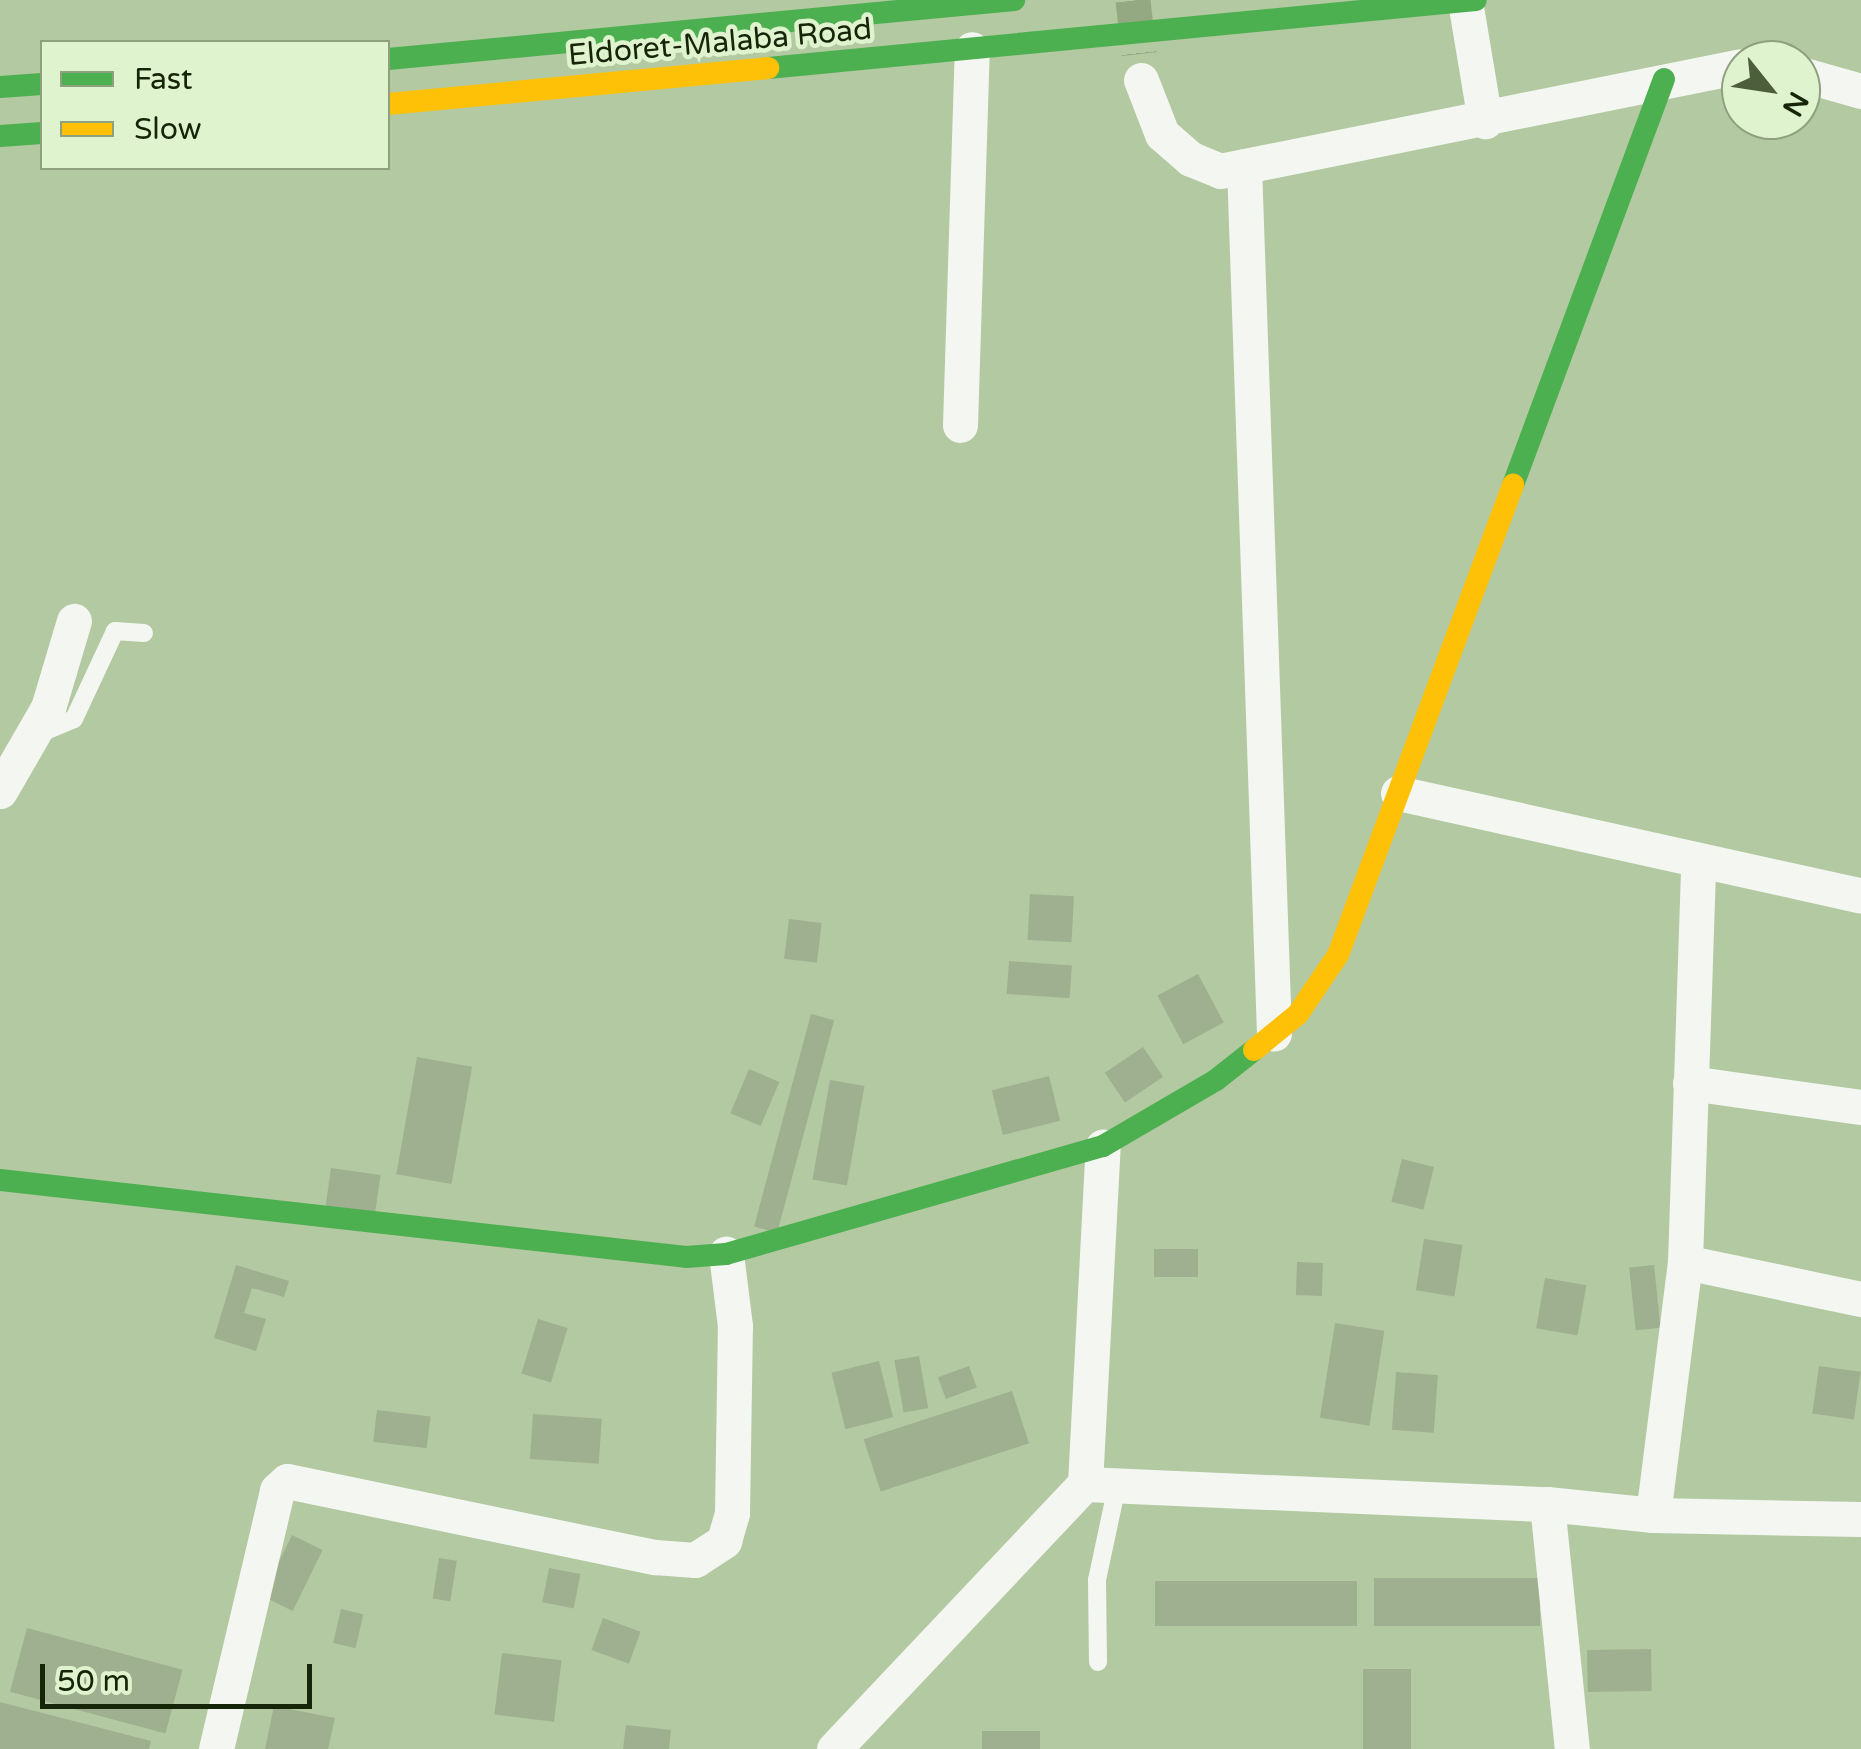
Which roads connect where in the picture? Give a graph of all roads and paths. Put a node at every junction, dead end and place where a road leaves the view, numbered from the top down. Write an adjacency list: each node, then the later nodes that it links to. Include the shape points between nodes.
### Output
1 (1014, 0): 5 (main road, Eldoret-Malaba Road)
2 (1476, 0): 3 (main road, Eldoret-Malaba Road)
3 (1465, 1): 4 (main road, Eldoret-Malaba Road); 14 (street)
4 (972, 49): 13 (main road, Eldoret-Malaba Road); 18 (street)
5 (390, 59)
6 (1721, 69): 7 (street)
7 (1664, 79): 14 (street); 23 (main road)
8 (1141, 80): 17 (street, via 1162,134 1191,159 1220,171)
9 (1821, 80): 12 (street)
10 (40, 84): 11 (main road)
11 (0, 87)
12 (1861, 91)
13 (390, 104)
14 (1485, 120): 17 (street)
15 (40, 133): 16 (main road)
16 (0, 136)
17 (1244, 166): 26 (street)
18 (960, 425)
19 (74, 621): 21 (street)
20 (144, 633): 21 (lane, via 115,631 74,719)
21 (36, 736): 22 (street)
22 (0, 790)
23 (1398, 793): 24 (street); 26 (main road, via 1338,955 1298,1014)
24 (1698, 860): 25 (street); 27 (street)
25 (1861, 896)
26 (1274, 1033): 29 (main road, via 1216,1080)
27 (1690, 1083): 28 (street); 32 (street)
28 (1861, 1108)
29 (1103, 1146): 31 (main road); 34 (street)
30 (0, 1180): 31 (main road, via 686,1257)
31 (726, 1254): 39 (street, via 736,1326 732,1513 724,1542 695,1560 654,1557 287,1481 277,1490)
32 (1685, 1262): 33 (street); 36 (street)
33 (1861, 1299)
34 (1101, 1485): 35 (street); 38 (lane); 40 (street)
35 (1547, 1504): 36 (street); 41 (street)
36 (1653, 1515): 37 (street)
37 (1861, 1519)
38 (1098, 1662)
39 (216, 1749)
40 (834, 1749)
41 (1572, 1749)

